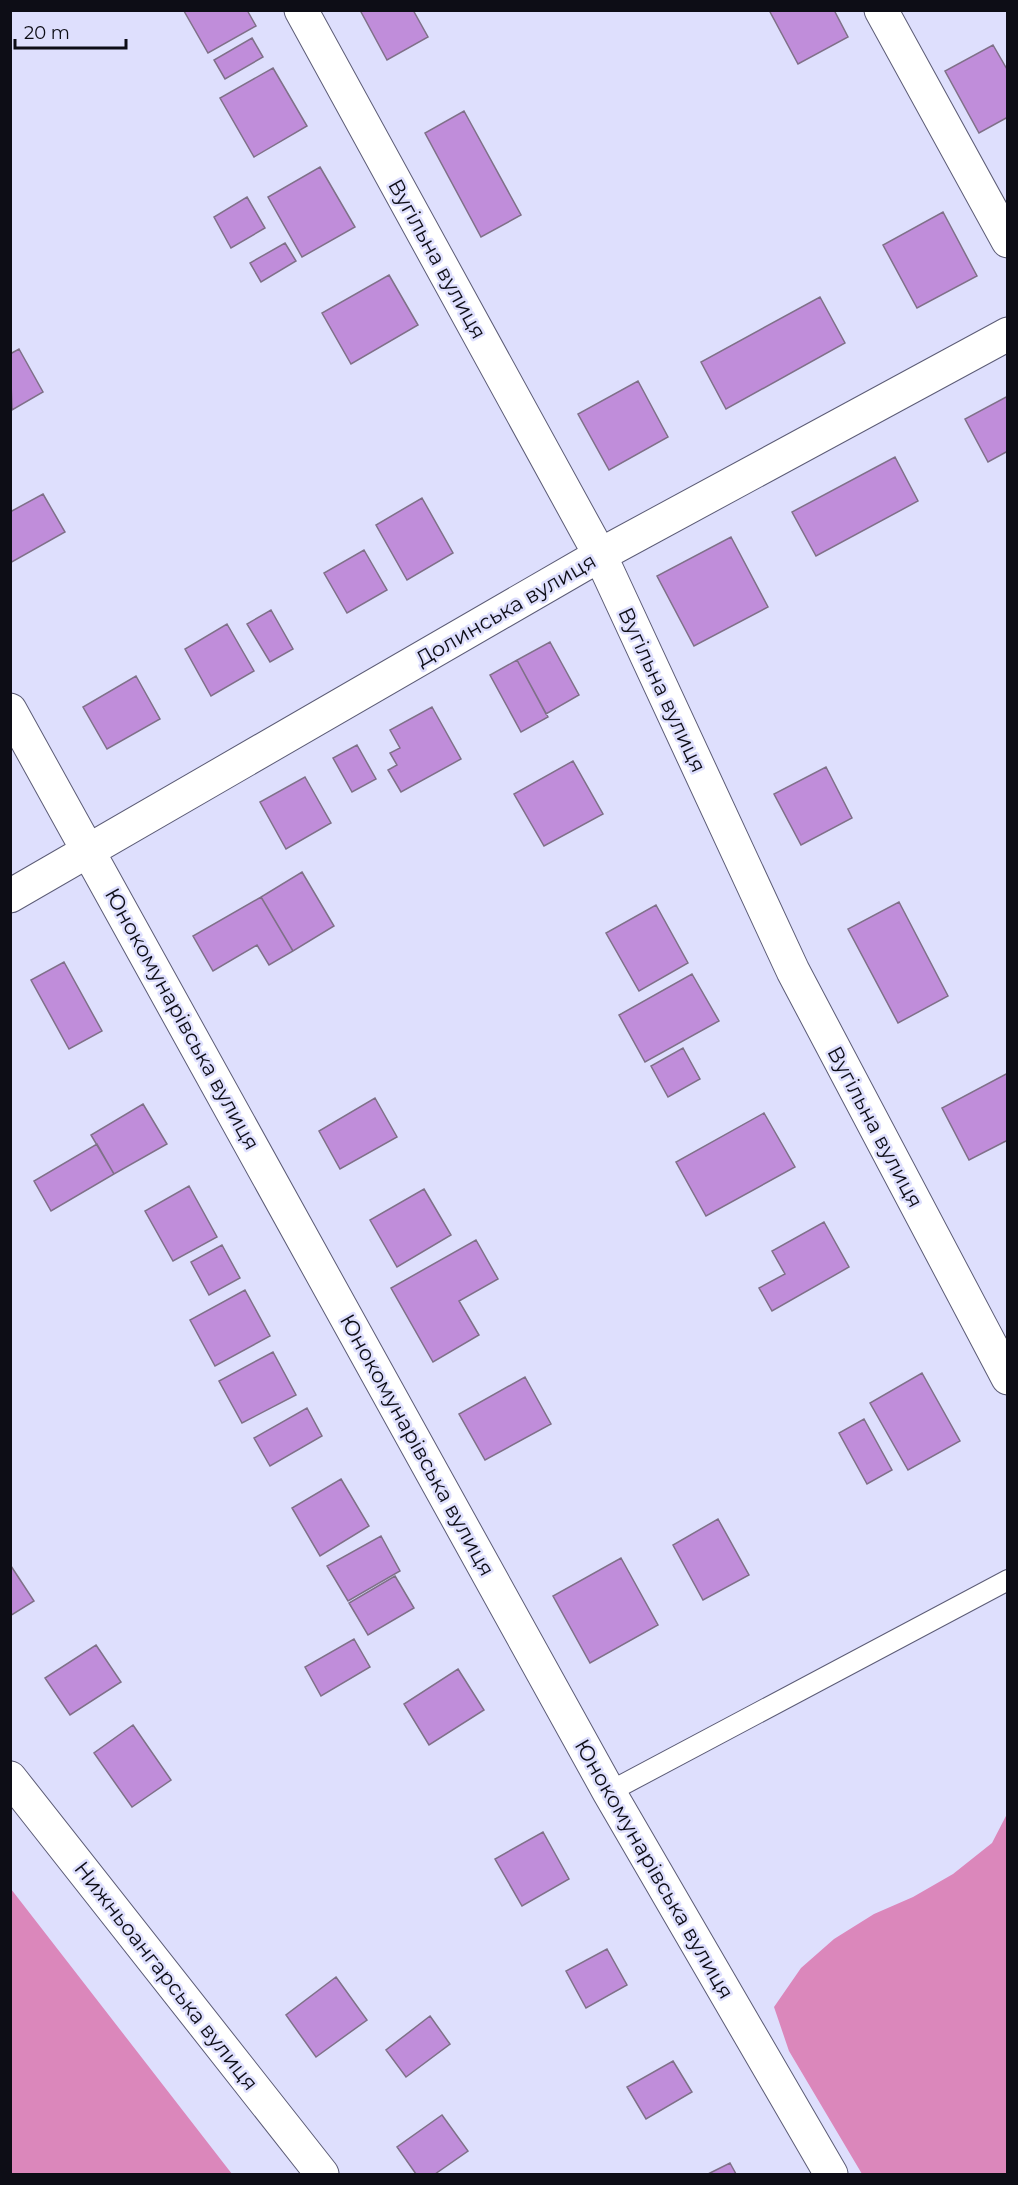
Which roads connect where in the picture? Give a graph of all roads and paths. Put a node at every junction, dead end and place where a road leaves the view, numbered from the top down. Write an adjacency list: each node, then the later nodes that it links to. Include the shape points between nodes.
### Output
1 (301, 10): 5 (street, Вугільна вулиця)
2 (882, 10): 3 (street)
3 (1008, 241)
4 (1008, 334): 5 (street, Долинська вулиця)
5 (600, 555): 7 (street, Долинська вулиця); 9 (street, Вугільна вулиця, via 793,971)
6 (10, 710): 7 (street, Юнокомунарівська вулиця)
7 (89, 850): 8 (street, Долинська вулиця); 12 (street, Юнокомунарівська вулиця)
8 (10, 896)
9 (1008, 1378)
10 (1008, 1580): 12 (lane)
11 (10, 1778): 13 (street, Нижньоангарська вулиця)
12 (609, 1792): 14 (street, Юнокомунарівська вулиця)
13 (322, 2175)
14 (831, 2175)

